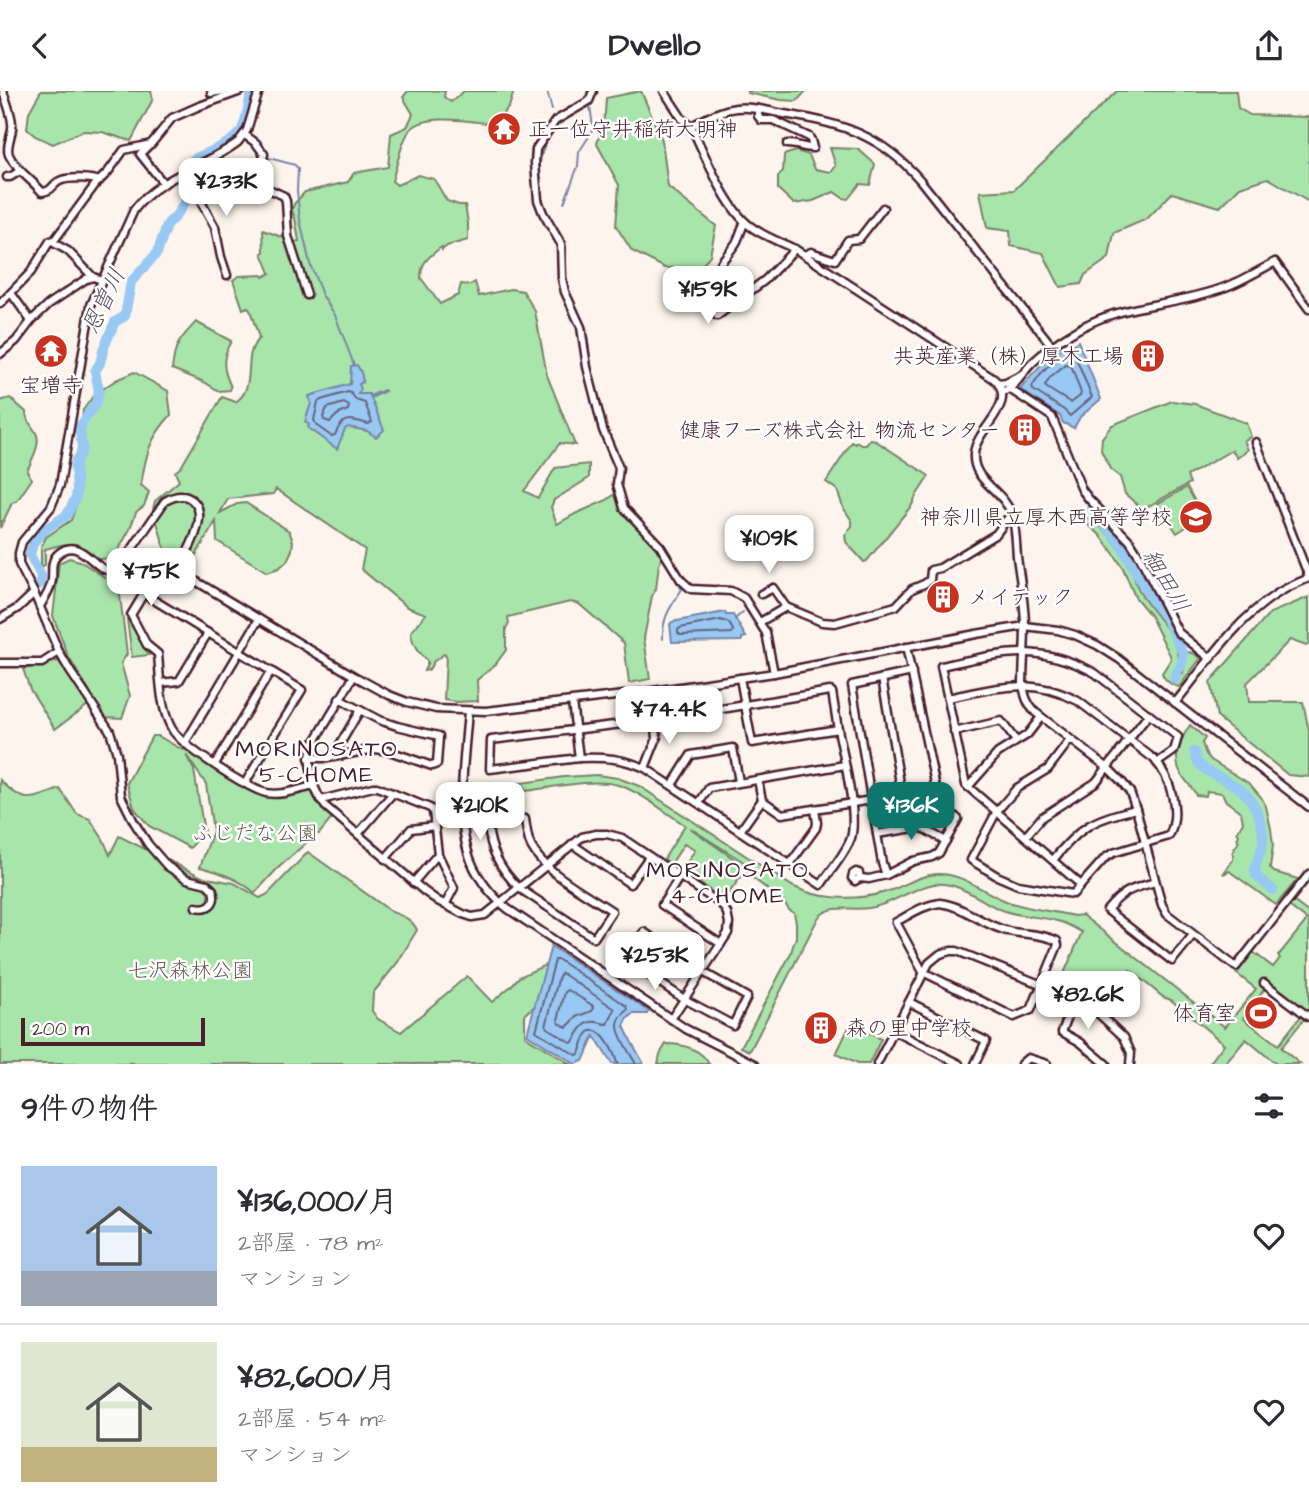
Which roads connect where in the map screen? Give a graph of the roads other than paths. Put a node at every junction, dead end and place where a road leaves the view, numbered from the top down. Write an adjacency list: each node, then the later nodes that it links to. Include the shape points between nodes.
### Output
1 (3, 91): 14 (street, via 12,123 8,151)
2 (225, 91): 7 (street)
3 (241, 91): 11 (street, via 172,118)
4 (259, 91): 10 (street)
5 (593, 91): 48 (street, via 589,101 555,121 536,149 535,163 538,199 561,244 565,292 581,327 603,430 619,468 617,484 624,508 691,589 731,591 744,598)
6 (664, 91): 9 (street)
7 (211, 93)
8 (758, 110): 9 (street, via 725,110); 12 (street, via 761,120 772,120 809,137 813,148); 31 (street, via 844,127 892,152 920,180)
9 (691, 126): 19 (street, via 719,184)
10 (245, 135): 13 (street); 27 (street, via 264,154 259,177 262,185 286,201 288,236)
11 (151, 143): 16 (street, via 124,150); 17 (street, via 140,154)
12 (787, 144)
13 (194, 167): 17 (street); 23 (street, via 196,193 215,227)
14 (20, 171): 15 (street); 16 (street, via 44,193 62,180)
15 (7, 177)
16 (99, 181): 20 (street)
17 (164, 184): 25 (street, via 134,210)
18 (883, 208): 22 (street, via 859,239 848,240 835,260 811,252)
19 (746, 222): 21 (street); 21 (street, via 712,284 717,316 765,280)
20 (53, 242): 24 (street); 26 (street)
21 (795, 249): 22 (street)
22 (804, 255): 34 (street)
23 (227, 275)
24 (93, 277): 25 (street); 30 (street)
25 (102, 280): 41 (street, via 87,322 60,485 51,507 22,542 19,553 19,565)
26 (10, 293): 28 (street); 30 (street)
27 (307, 295)
28 (0, 304)
29 (1309, 309): 31 (street, via 1275,262 1219,290 1100,318)
30 (31, 321): 32 (street)
31 (1052, 346): 33 (street)
32 (0, 354)
33 (1021, 375): 34 (street); 35 (street)
34 (999, 384): 36 (street)
35 (1010, 390): 36 (street); 55 (street, via 1052,417 1083,490 1130,541 1178,632)
36 (1002, 392): 38 (street, via 1000,405 974,454 981,478 1002,497)
37 (1256, 442): 40 (street)
38 (1012, 517): 45 (street, via 996,534 931,570 930,580 912,589 896,606 835,623); 49 (street)
39 (178, 569): 42 (street, via 169,565 158,570); 44 (street, via 194,541 198,523 197,507 185,496 166,501 117,571 104,571 78,549 56,555 52,582); 47 (street)
40 (1309, 578): 55 (street, via 1250,613)
41 (34, 593): 44 (street); 46 (street)
42 (144, 594): 50 (street); 63 (street, via 131,616 147,645 158,654)
43 (761, 594): 45 (street, via 773,588)
44 (40, 606): 52 (street)
45 (786, 607): 48 (street)
46 (0, 619)
47 (260, 619): 53 (street); 60 (street)
48 (760, 622): 59 (street)
49 (1025, 626): 51 (street); 54 (street); 68 (street, via 1058,630 1097,645)
50 (208, 633): 53 (street); 63 (street, via 179,681)
51 (906, 647): 58 (street); 59 (street)
52 (60, 652): 56 (street, via 41,663); 132 (street, via 110,731 121,796 148,844 178,874 214,890 211,905)
53 (240, 652): 57 (street); 81 (street)
54 (1023, 652): 64 (street); 65 (street, via 942,666); 72 (street, via 1082,666)
55 (1210, 659): 68 (street)
56 (0, 663)
57 (271, 671): 86 (street); 92 (street, via 302,690)
58 (912, 672): 62 (street); 96 (street)
59 (774, 673): 61 (street)
60 (354, 676): 66 (street); 71 (street, via 407,702)
61 (740, 678): 67 (street); 69 (street)
62 (882, 678): 98 (street); 99 (street, via 852,685)
63 (161, 683): 81 (street, via 166,716)
64 (1023, 685): 65 (street); 73 (street, via 1028,703); 79 (street, via 1051,689 1078,701)
65 (948, 698): 77 (street)
66 (339, 699): 70 (street); 83 (street, via 313,742)
67 (572, 702): 71 (street); 76 (street)
68 (1175, 703): 104 (street)
69 (746, 705): 74 (street); 75 (street, via 830,691); 75 (street, via 752,743)
70 (360, 711): 82 (street); 82 (street, via 439,736 437,764 375,749)
71 (468, 711): 130 (street, via 464,835 472,864)
72 (1149, 714): 79 (street); 85 (street, via 1178,737 1174,751)
73 (1041, 717): 78 (street); 80 (street)
74 (655, 720): 76 (street); 88 (street, via 657,738)
75 (838, 729): 87 (street)
76 (575, 730): 84 (street); 84 (street, via 491,740 490,769)
77 (954, 731): 80 (street, via 1001,721); 95 (street)
78 (1070, 740): 89 (street); 107 (street, via 1048,769 1017,788)
79 (1129, 740): 85 (street); 89 (street)
80 (1016, 741): 95 (street, via 998,753)
81 (184, 743): 86 (street)
82 (337, 756): 83 (street)
83 (309, 758): 94 (street)
84 (579, 758): 88 (street, via 616,758)
85 (1157, 763): 114 (street, via 1170,786 1173,822 1169,836)
86 (215, 764): 92 (street)
87 (845, 765): 90 (street); 103 (street)
88 (645, 768): 93 (street)
89 (1108, 768): 106 (street, via 1130,792); 112 (street, via 1096,782 1042,817)
90 (758, 780): 91 (street); 101 (street)
91 (738, 782): 93 (street, via 733,748 691,755); 102 (street, via 709,788)
92 (246, 783): 94 (street, via 275,794)
93 (672, 785): 102 (street)
94 (314, 786): 100 (street)
95 (968, 787): 107 (street)
96 (936, 790): 98 (street); 113 (street, via 939,801 958,819)
97 (393, 793): 100 (street, via 373,786); 108 (street, via 430,808); 110 (street)
98 (902, 795): 99 (street)
99 (872, 799): 103 (street); 111 (street)
100 (321, 800): 110 (street)
101 (762, 800): 105 (street, via 782,814); 109 (street)
102 (699, 803): 109 (street)
103 (851, 803): 105 (street); 120 (street, via 851,839 821,885)
104 (1309, 807)
105 (815, 809): 120 (street, via 816,828)
106 (1136, 809): 114 (street); 119 (street, via 1083,828)
107 (997, 811): 112 (street); 128 (street, via 971,860 1018,885 1073,894)
108 (435, 826): 116 (street); 118 (street, via 411,829)
109 (740, 831): 120 (street)
110 (358, 834): 118 (street)
111 (877, 834): 113 (street, via 920,827); 122 (street)
112 (1026, 836): 119 (street)
113 (946, 841): 122 (street, via 932,857)
114 (1144, 842): 127 (street); 128 (street, via 1105,858)
115 (572, 844): 117 (street, via 582,837 607,834 622,838); 117 (street, via 630,884); 121 (street)
116 (438, 854): 126 (street); 131 (street, via 454,888)
117 (649, 857): 124 (street)
118 (385, 859): 126 (street)
119 (1053, 860): 128 (street)
120 (790, 864)
121 (545, 866): 129 (street); 129 (street, via 529,840 525,819 487,821 499,865); 129 (street, via 612,911 594,938)
122 (886, 874): 125 (street)
123 (1309, 874): 133 (street, via 1236,967)
124 (680, 876): 134 (street, via 727,913 729,923); 134 (street, via 662,905)
125 (860, 878)
126 (414, 883): 131 (street)
127 (1155, 883): 133 (street, via 1167,914); 133 (street, via 1126,891 1107,910 1172,961)
128 (1081, 885)
129 (519, 888): 130 (street)
130 (501, 904): 131 (street, via 485,915 471,917); 143 (street)
131 (445, 905)
132 (196, 907)
133 (1193, 935)
134 (721, 944): 135 (street)
135 (703, 971): 140 (street); 140 (street, via 747,997 733,1025); 140 (street, via 644,932 625,959)
136 (923, 972): 138 (street, via 934,958 957,951); 138 (street, via 1013,1017 1031,1010); 138 (street, via 897,922 920,908 940,903 1006,931 1057,941); 141 (street)
137 (1264, 983): 142 (street)
138 (1042, 984): 139 (street)
139 (1075, 998): 151 (street, via 1062,1032); 152 (street, via 1125,1037)
140 (684, 999): 143 (street)
141 (909, 1002): 144 (street); 148 (street, via 986,1041)
142 (1309, 1017)
143 (671, 1019): 146 (street)
144 (894, 1031): 145 (street); 147 (street)
145 (881, 1063)
146 (755, 1064)
147 (960, 1064)
148 (975, 1064)
149 (1020, 1064): 150 (street, via 1028,1058)
150 (1047, 1064)
151 (1106, 1064)
152 (1130, 1064)

